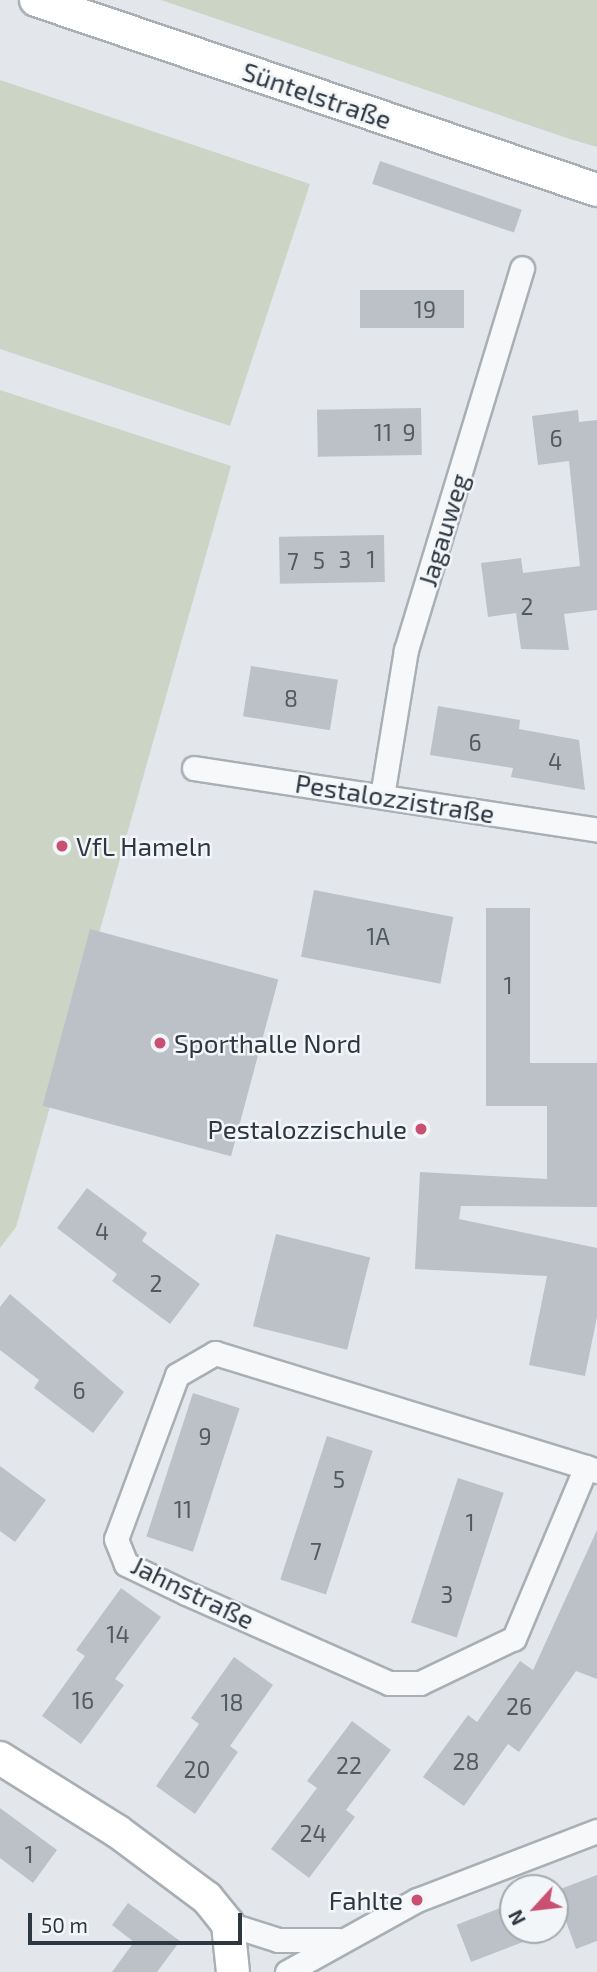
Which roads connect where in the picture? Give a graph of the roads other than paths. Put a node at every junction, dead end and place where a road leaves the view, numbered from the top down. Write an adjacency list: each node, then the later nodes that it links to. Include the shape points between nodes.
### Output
1 (36, 0): 2 (street, Süntelstraße)
2 (597, 190)
3 (522, 268): 5 (street, Jagauweg, via 406,650)
4 (194, 768): 5 (street, Pestalozzistraße)
5 (382, 796): 6 (street, Pestalozzistraße)
6 (597, 830)
7 (592, 1469): 7 (street, Jahnstraße, via 514,1638 420,1683 389,1683 126,1564 116,1539 177,1375 215,1353)
8 (0, 1758): 10 (street, via 169,1868)
9 (597, 1831): 11 (street, via 417,1900)
10 (228, 1924): 11 (street, via 278,1940); 12 (street)
11 (338, 1940): 13 (street)
12 (233, 1972)
13 (287, 1972)

